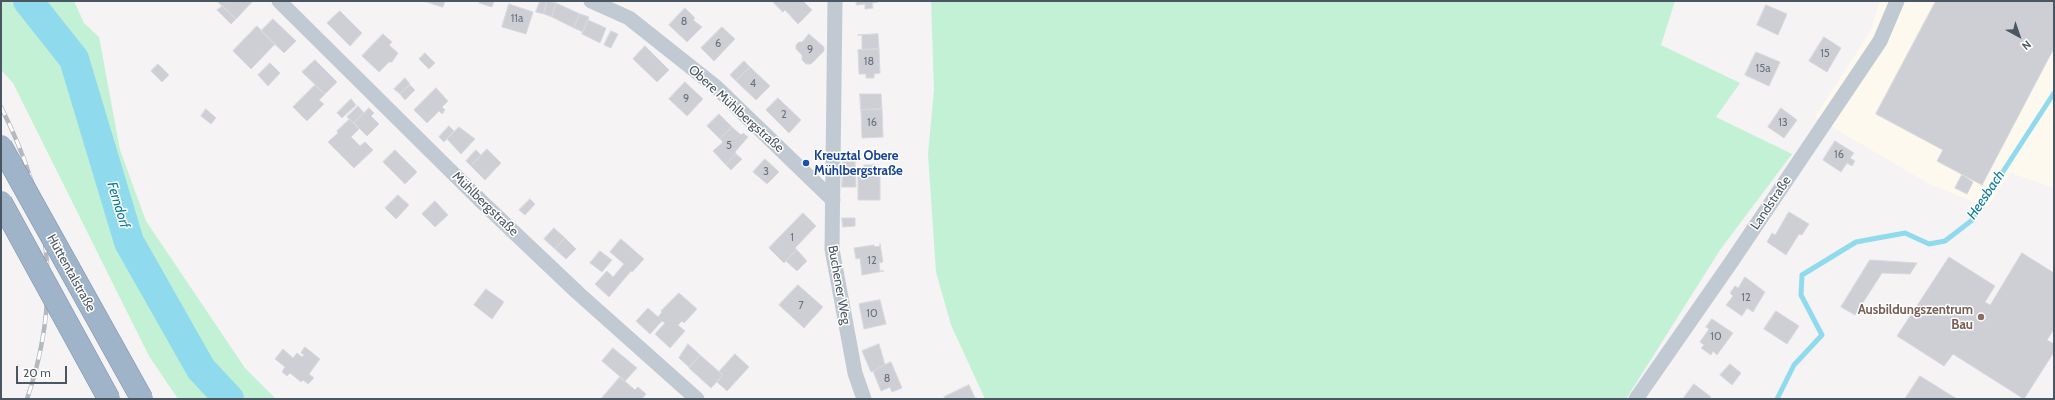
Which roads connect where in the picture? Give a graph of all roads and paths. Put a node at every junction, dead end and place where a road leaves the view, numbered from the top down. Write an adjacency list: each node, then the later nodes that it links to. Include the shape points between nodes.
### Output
1 (279, 1): 10 (street, Mühlbergstraße, via 482,202 578,293)
2 (591, 1): 6 (street, Obere Mühlbergstraße, via 629,18 716,87)
3 (1897, 1): 12 (street, Landstraße, via 1880,41)
4 (831, 4): 6 (street, Buchener Weg)
5 (1, 146): 9 (highway, Hüttentalstraße, bridge)
6 (833, 200): 11 (street, Buchener Weg, via 832,249 855,373)
7 (1, 202): 8 (highway, Hüttentalstraße, bridge)
8 (109, 399)
9 (142, 399)
10 (697, 399)
11 (864, 399)
12 (1636, 399)

